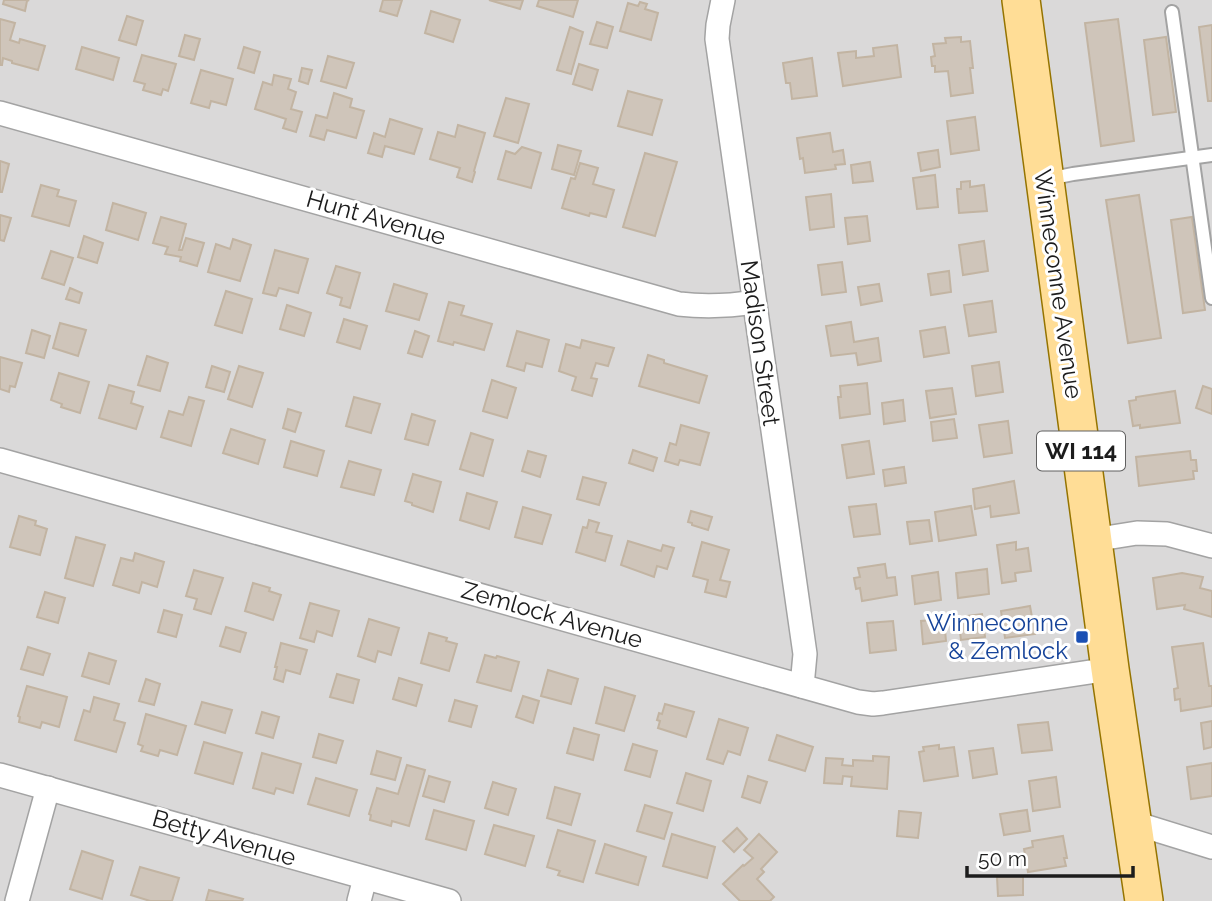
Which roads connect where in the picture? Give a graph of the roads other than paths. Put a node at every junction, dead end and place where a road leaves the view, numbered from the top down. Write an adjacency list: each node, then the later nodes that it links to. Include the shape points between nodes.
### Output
1 (723, 0): 9 (street, Madison Street, via 717,39)
2 (1021, 0): 7 (main road, Winneconne Avenue / WI 114)
3 (1172, 12): 6 (lane)
4 (0, 113): 9 (street, Hunt Avenue, via 679,304 703,307)
5 (1212, 155): 6 (lane)
6 (1192, 158): 7 (lane); 8 (lane)
7 (1044, 179): 11 (main road, Winneconne Avenue / WI 114)
8 (1212, 298)
9 (754, 302): 14 (street, Madison Street, via 805,654)
10 (0, 460): 14 (street, Zemlock Avenue)
11 (1093, 540): 12 (street, via 1167,534); 13 (main road, Winneconne Avenue / WI 114)
12 (1212, 546)
13 (1110, 669): 14 (street, Zemlock Avenue, via 873,704); 17 (main road, Winneconne Avenue / WI 114)
14 (802, 686)
15 (0, 775): 16 (street, Betty Avenue)
16 (48, 788): 19 (street, Betty Avenue); 20 (street)
17 (1131, 822): 18 (street); 23 (main road, Winneconne Avenue / WI 114)
18 (1212, 847)
19 (365, 878): 21 (street); 22 (street, Betty Avenue)
20 (17, 901)
21 (359, 901)
22 (449, 901)
23 (1144, 901)

